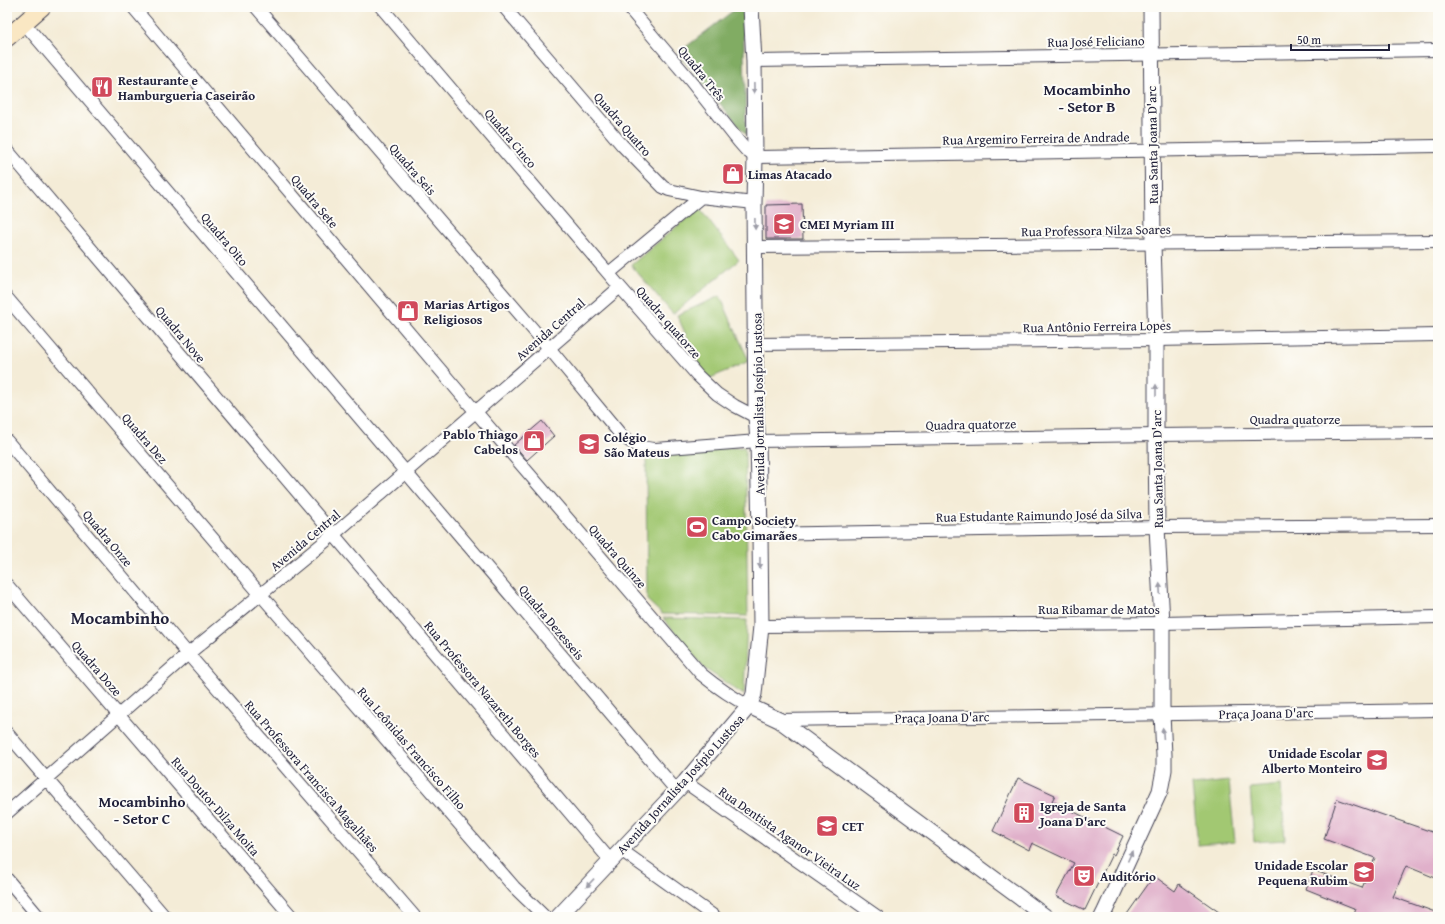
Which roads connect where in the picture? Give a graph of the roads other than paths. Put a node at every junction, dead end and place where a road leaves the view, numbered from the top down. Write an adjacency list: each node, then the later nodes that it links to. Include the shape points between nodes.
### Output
1 (42, 7): 9 (main road)
2 (133, 7): 30 (street, Quadra Sete)
3 (256, 7): 29 (street, Quadra Seis)
4 (381, 7): 23 (street, Quadra Cinco)
5 (504, 7): 18 (street, Quadra Quatro, via 622,145 661,186)
6 (628, 7): 17 (street, Quadra Três, via 743,146)
7 (752, 7): 13 (street, Avenida Jornalista Josípio Lustosa)
8 (1151, 7): 12 (street, Rua Santa Joana D'arc)
9 (24, 23): 10 (main road); 36 (street, Quadra Oito)
10 (7, 38)
11 (1438, 50): 12 (street, Rua José Feliciano)
12 (1151, 54): 13 (street, Rua José Feliciano); 16 (street, Rua Santa Joana D'arc)
13 (754, 61): 17 (street, Avenida Jornalista Josípio Lustosa, one-way to 17)
14 (1438, 146): 16 (street, Rua Argemiro Ferreira de Andrade)
15 (7, 150): 40 (street, Quadra Nove)
16 (1152, 151): 17 (street, Rua Argemiro Ferreira de Andrade); 21 (street, Rua Santa Joana D'arc)
17 (755, 157): 19 (street, Avenida Jornalista Josípio Lustosa)
18 (701, 197): 19 (street, Quadra Quatro); 23 (street)
19 (754, 203): 22 (street, Avenida Jornalista Josípio Lustosa, one-way to 22)
20 (1438, 241): 21 (street, Rua Professora Nilza Soares)
21 (1153, 244): 22 (street, Rua Professora Nilza Soares); 27 (street, Rua Santa Joana D'arc)
22 (755, 248): 28 (street, Avenida Jornalista Josípio Lustosa)
23 (609, 273): 24 (street, Quadra Cinco)
24 (620, 288): 29 (street, Avenida Central); 31 (street, Quadra quatorze, via 717,394)
25 (7, 298): 42 (street, Quadra Dez)
26 (1438, 335): 27 (street, Rua Antônio Ferreira Lopes)
27 (1156, 340): 28 (street, Rua Antônio Ferreira Lopes); 33 (street, Rua Santa Joana D'arc, one-way to 27)
28 (756, 344): 31 (street, Avenida Jornalista Josípio Lustosa)
29 (549, 348): 30 (street, Avenida Central); 35 (street, Quadra quatorze, via 621,435 634,445 656,449)
30 (476, 412): 36 (street, Avenida Central); 47 (street, Quadra Quinze, via 701,674 718,689)
31 (756, 417): 35 (street, Avenida Jornalista Josípio Lustosa)
32 (1438, 432): 33 (street, Quadra quatorze)
33 (1156, 435): 35 (street, Quadra quatorze); 38 (street, Rua Santa Joana D'arc)
34 (7, 441): 46 (street, Quadra Onze)
35 (758, 441): 39 (street, Avenida Jornalista Josípio Lustosa)
36 (406, 472): 40 (street, Avenida Central); 54 (street, Quadra Dezesseis)
37 (1438, 525): 38 (street, Rua Estudante Raimundo José da Silva)
38 (1157, 527): 39 (street, Rua Estudante Raimundo José da Silva); 44 (street, Rua Santa Joana D'arc, one-way to 38)
39 (760, 534): 45 (street, Avenida Jornalista Josípio Lustosa, one-way to 45)
40 (333, 535): 42 (street, Avenida Central); 57 (street, Rua Professora Nazareth Borges)
41 (7, 585): 49 (street, Quadra Doze)
42 (261, 595): 46 (street, Avenida Central); 63 (street, Rua Leônidas Francisco Filho, via 514,887)
43 (1438, 617): 44 (street, Rua Ribamar de Matos)
44 (1162, 623): 45 (street, Rua Ribamar de Matos); 50 (street, Rua Santa Joana D'arc)
45 (760, 626): 47 (street, Avenida Jornalista Josípio Lustosa, via 754,694)
46 (188, 654): 49 (street, Avenida Central); 62 (street, Rua Professora Francisca Magalhães)
47 (749, 706): 51 (street); 54 (street, Avenida Jornalista Josípio Lustosa)
48 (1438, 710): 50 (street, Praça Joana D'arc)
49 (118, 714): 53 (street, Avenida Central); 61 (street, Rua Doutor Dilza Moita)
50 (1162, 714): 51 (street, Praça Joana D'arc); 68 (street, Rua Santa Joana D'arc, one-way to 50, via 1162,785)
51 (778, 720): 67 (street)
52 (7, 733): 53 (street)
53 (46, 778): 55 (street, Avenida Central); 60 (street)
54 (681, 786): 56 (street, Avenida Jornalista Josípio Lustosa); 66 (street, Rua Dentista Aganor Vieira Luz)
55 (7, 813)
56 (622, 850): 57 (street, Avenida Jornalista Josípio Lustosa); 65 (street)
57 (610, 860): 64 (street, Avenida Jornalista Josípio Lustosa, one-way to 64)
58 (7, 879): 59 (street)
59 (39, 917)
60 (165, 917)
61 (292, 917)
62 (415, 917)
63 (544, 917)
64 (558, 917)
65 (715, 917)
66 (878, 917)
67 (1046, 917)
68 (1102, 917)

